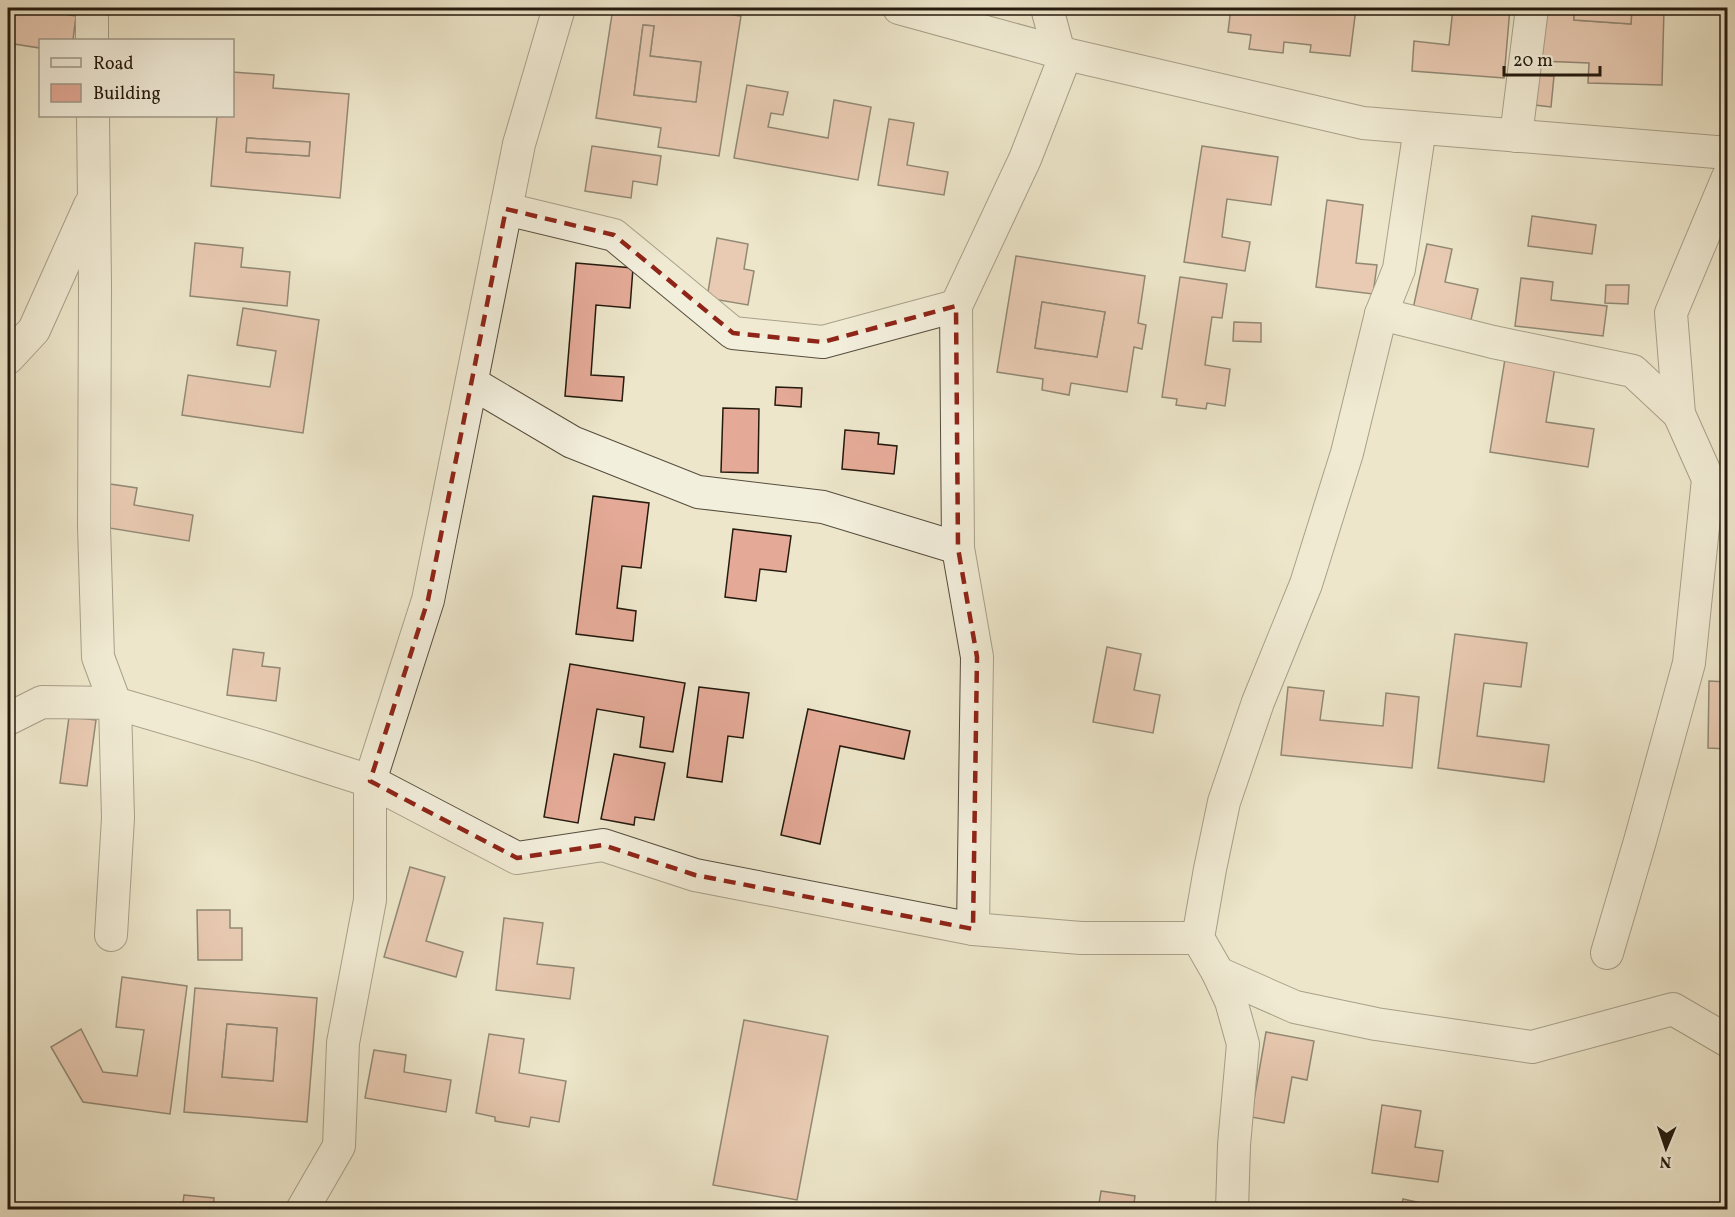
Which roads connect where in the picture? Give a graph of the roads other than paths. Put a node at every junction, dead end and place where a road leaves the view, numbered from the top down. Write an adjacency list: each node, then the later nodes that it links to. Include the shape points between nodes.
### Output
1 (92, 8): 6 (street)
2 (559, 8): 14 (street, via 519,144)
3 (899, 8): 7 (street)
4 (1047, 8): 7 (street)
5 (1532, 8): 10 (street)
6 (92, 39)
7 (1062, 53): 9 (street, via 1363,123); 15 (street, via 1025,159)
8 (93, 117): 13 (street)
9 (1420, 128): 10 (street); 16 (street, via 1399,269)
10 (1515, 136): 11 (street)
11 (1728, 153)
12 (1728, 177): 19 (street, via 1671,313)
13 (94, 196): 17 (street, via 34,330); 21 (street, via 98,657)
14 (506, 209): 15 (street, via 614,235 733,333 823,342); 18 (street)
15 (956, 306): 20 (street)
16 (1381, 314): 19 (street, via 1633,371); 26 (street, via 1347,453 1306,584 1258,702 1224,802)
17 (8, 358)
18 (472, 383): 20 (street, via 572,442 698,492 823,507); 23 (street, via 429,600)
19 (1679, 414): 27 (street, via 1708,479 1689,663)
20 (958, 548): 24 (street, via 977,657)
21 (115, 703): 22 (street, via 42,702); 23 (street); 25 (street, via 118,818)
22 (8, 719)
23 (370, 781): 24 (street, via 517,858 603,845 695,875); 30 (street, via 370,900 343,1043 339,1146)
24 (973, 929): 26 (street, via 1081,938)
25 (111, 935)
26 (1198, 938): 28 (street)
27 (1607, 952)
28 (1218, 973): 29 (street, via 1295,1007 1376,1024 1533,1047 1673,1009); 31 (street, via 1244,1044)
29 (1728, 1041)
30 (302, 1209)
31 (1232, 1209)

